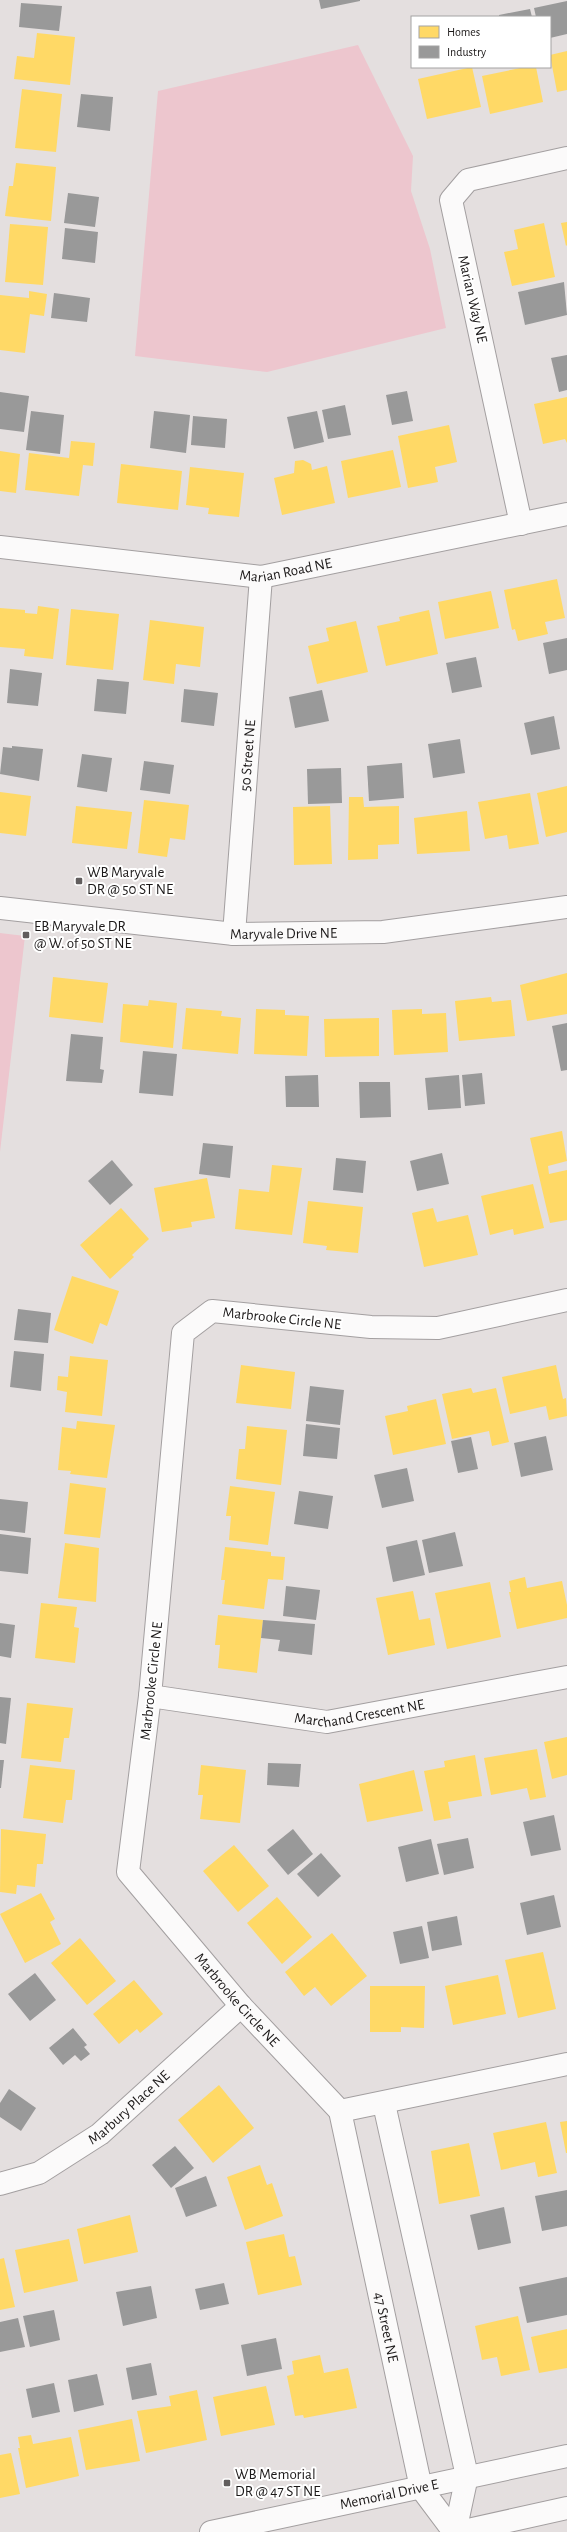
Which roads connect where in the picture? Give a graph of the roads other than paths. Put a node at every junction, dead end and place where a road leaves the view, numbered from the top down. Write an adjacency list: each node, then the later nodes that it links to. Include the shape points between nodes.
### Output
1 (567, 158): 3 (street, Marian Way NE, via 468,180 451,200)
2 (567, 514): 3 (street, Marian Road NE)
3 (521, 524): 5 (street, Marian Road NE)
4 (0, 547): 5 (street, Marian Road NE)
5 (261, 577): 8 (street, 50 Street NE)
6 (567, 907): 8 (street, Maryvale Drive NE, via 383,932)
7 (0, 908): 8 (street, Maryvale Drive NE)
8 (234, 934)
9 (567, 1300): 11 (street, Marbrooke Circle NE, via 438,1328 371,1327 212,1311 183,1333)
10 (567, 1677): 11 (street, Marchand Crescent NE, via 327,1722)
11 (150, 1696): 12 (street, Marbrooke Circle NE, via 128,1872)
12 (241, 2006): 15 (street, Marbrooke Circle NE); 16 (street, Marbury Place NE, via 100,2134 39,2173)
13 (567, 2064): 14 (street)
14 (384, 2104): 15 (street); 18 (street, 47 Street NE)
15 (340, 2111): 19 (street, 47 Street NE)
16 (0, 2184)
17 (567, 2456): 18 (street, Memorial Drive E)
18 (468, 2476): 19 (street, Memorial Drive E); 22 (street, 47 Street NE)
19 (421, 2488): 21 (street, Memorial Drive E); 22 (street, 47 Street NE)
20 (567, 2508): 23 (street)
21 (211, 2532)
22 (455, 2532)
23 (459, 2532)

